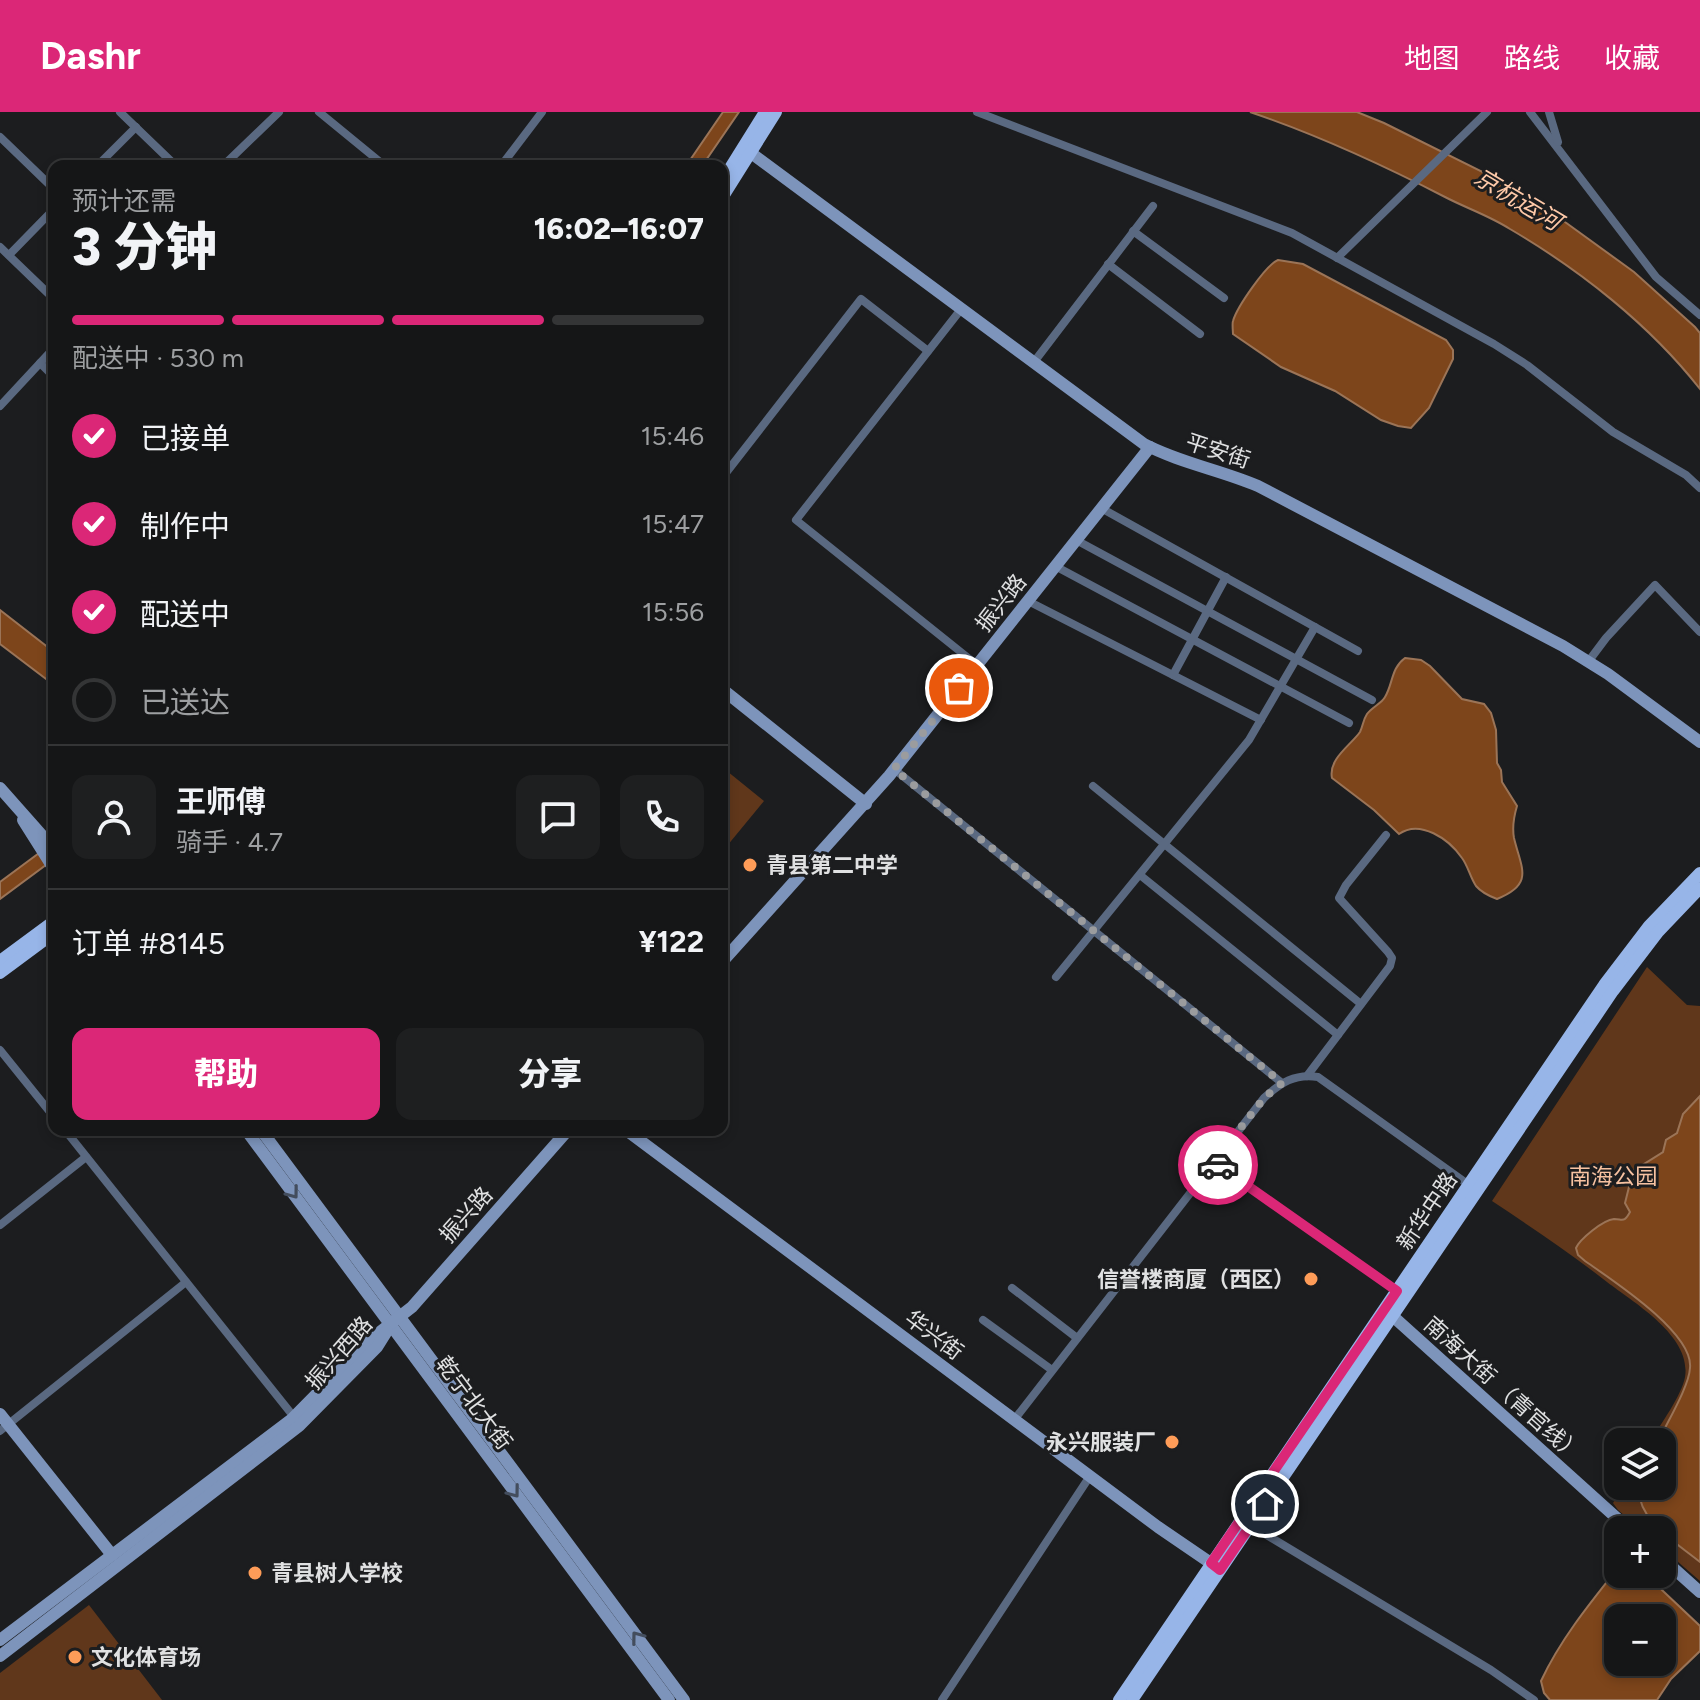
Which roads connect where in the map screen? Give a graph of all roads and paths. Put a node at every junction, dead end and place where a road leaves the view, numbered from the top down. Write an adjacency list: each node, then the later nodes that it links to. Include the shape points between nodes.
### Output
1 (120, 112): 11 (street)
2 (279, 112): 17 (street)
3 (319, 112): 18 (street)
4 (542, 112): 19 (street)
5 (765, 112): 20 (main road)
6 (776, 112): 14 (main road)
7 (977, 112): 28 (street, via 1292,233)
8 (1487, 112): 28 (street)
9 (1530, 112): 13 (street)
10 (1549, 112): 13 (street)
11 (136, 127): 15 (street); 16 (street)
12 (0, 137): 21 (street)
13 (1560, 149): 33 (street, via 1656,277)
14 (751, 153): 22 (main road); 32 (street, 平安街)
15 (103, 160)
16 (170, 160)
17 (229, 160)
18 (378, 160)
19 (506, 160)
20 (728, 171)
21 (48, 183)
22 (728, 189)
23 (1153, 206): 25 (street)
24 (48, 215): 27 (street)
25 (1133, 231): 29 (street); 31 (street)
26 (0, 247): 27 (street)
27 (9, 255): 30 (street)
28 (1337, 258): 43 (street, via 1494,344)
29 (1108, 264): 34 (street); 37 (street)
30 (48, 293)
31 (1224, 298)
32 (962, 308): 35 (street); 37 (street, 平安街)
33 (1700, 315)
34 (1200, 334)
35 (928, 351): 42 (street, via 861,299); 56 (street, via 796,520)
36 (48, 354): 38 (street)
37 (1034, 362): 41 (street, 平安街)
38 (40, 363): 39 (street); 40 (street)
39 (48, 371)
40 (0, 406)
41 (1150, 447): 44 (street, 振兴路); 55 (street, 平安街, via 1258,486)
42 (728, 470)
43 (1700, 488)
44 (1101, 508): 45 (street, 振兴路); 47 (street)
45 (1076, 540): 46 (street, 振兴路); 49 (street)
46 (1055, 566): 48 (street, 振兴路); 52 (street)
47 (1226, 577): 49 (street); 50 (street)
48 (1028, 601): 56 (street, 振兴路); 57 (street)
49 (1207, 611): 52 (street); 54 (street)
50 (1315, 627): 53 (street); 54 (street)
51 (1700, 632): 55 (street, via 1655,585)
52 (1192, 639): 57 (street); 58 (street)
53 (1358, 651)
54 (1296, 659): 58 (street); 60 (street)
55 (1588, 662): 63 (street, 平安街)
56 (977, 665): 64 (street, 振兴路)
57 (1173, 675): 61 (street)
58 (1281, 687): 61 (street); 62 (street)
59 (728, 694): 67 (street)
60 (1372, 700)
61 (1261, 720): 70 (street)
62 (1349, 723)
63 (1700, 742)
64 (894, 769): 67 (street, 振兴路); 77 (street)
65 (1093, 786): 70 (street)
66 (0, 788): 69 (street)
67 (866, 804): 79 (street, 振兴路)
68 (1386, 835): 83 (street, via 1339,898 1392,958)
69 (41, 842): 71 (street); 72 (street)
70 (1164, 845): 74 (street); 83 (street)
71 (48, 846)
72 (48, 857)
73 (1700, 873): 96 (main road, 新华中路, via 1629,950)
74 (1140, 875): 77 (street); 84 (street)
75 (1700, 888): 101 (main road, 新华中路, via 1613,991)
76 (48, 925): 80 (main road)
77 (1093, 932): 82 (street); 87 (street)
78 (48, 937): 81 (main road)
79 (728, 955)
80 (0, 961)
81 (0, 973)
82 (1056, 977)
83 (1361, 1004): 84 (street)
84 (1338, 1035): 86 (street)
85 (0, 1050): 88 (street)
86 (1307, 1076): 87 (street); 96 (street, via 1318,1077)
87 (1282, 1083): 95 (street)
88 (48, 1110)
89 (70, 1136): 94 (street)
90 (251, 1136): 103 (street, 乾宁北大街, one-way to 103)
91 (265, 1136): 103 (street, 乾宁北大街)
92 (563, 1136): 103 (street, 振兴路)
93 (634, 1136): 107 (street, 华兴街)
94 (86, 1157): 97 (street); 98 (street)
95 (1214, 1162): 100 (street); 104 (street)
96 (1469, 1185): 100 (main road, 新华中路)
97 (0, 1225)
98 (186, 1282): 106 (street); 108 (street)
99 (1012, 1288): 104 (street)
100 (1397, 1291): 101 (main road, 新华中路)
101 (1388, 1313): 110 (street, 南海大街 （青官线）); 111 (main road, 新华中路); 113 (main road, 新华中路)
102 (983, 1320): 105 (street)
103 (395, 1321): 106 (street, 振兴西路); 117 (street, 振兴西路, via 377,1347 299,1426); 118 (street, 乾宁北大街, one-way to 118); 119 (street, 乾宁北大街, one-way to 103)
104 (1077, 1338): 105 (street)
105 (1052, 1370): 107 (street)
106 (294, 1417): 112 (street, 振兴西路)
107 (1014, 1420): 109 (street, 华兴街)
108 (3, 1423): 112 (street)
109 (1090, 1476): 113 (street, 华兴街); 120 (street)
110 (1614, 1516)
111 (1250, 1525): 113 (main road, 新华中路); 123 (street)
112 (112, 1555): 116 (street, 振兴西路)
113 (1216, 1566): 121 (main road, 新华中路); 122 (main road, 新华中路)
114 (1676, 1571): 115 (street)
115 (1700, 1592)
116 (0, 1640)
117 (0, 1656)
118 (669, 1700)
119 (684, 1700)
120 (942, 1700)
121 (1119, 1700)
122 (1132, 1700)
123 (1534, 1700)

